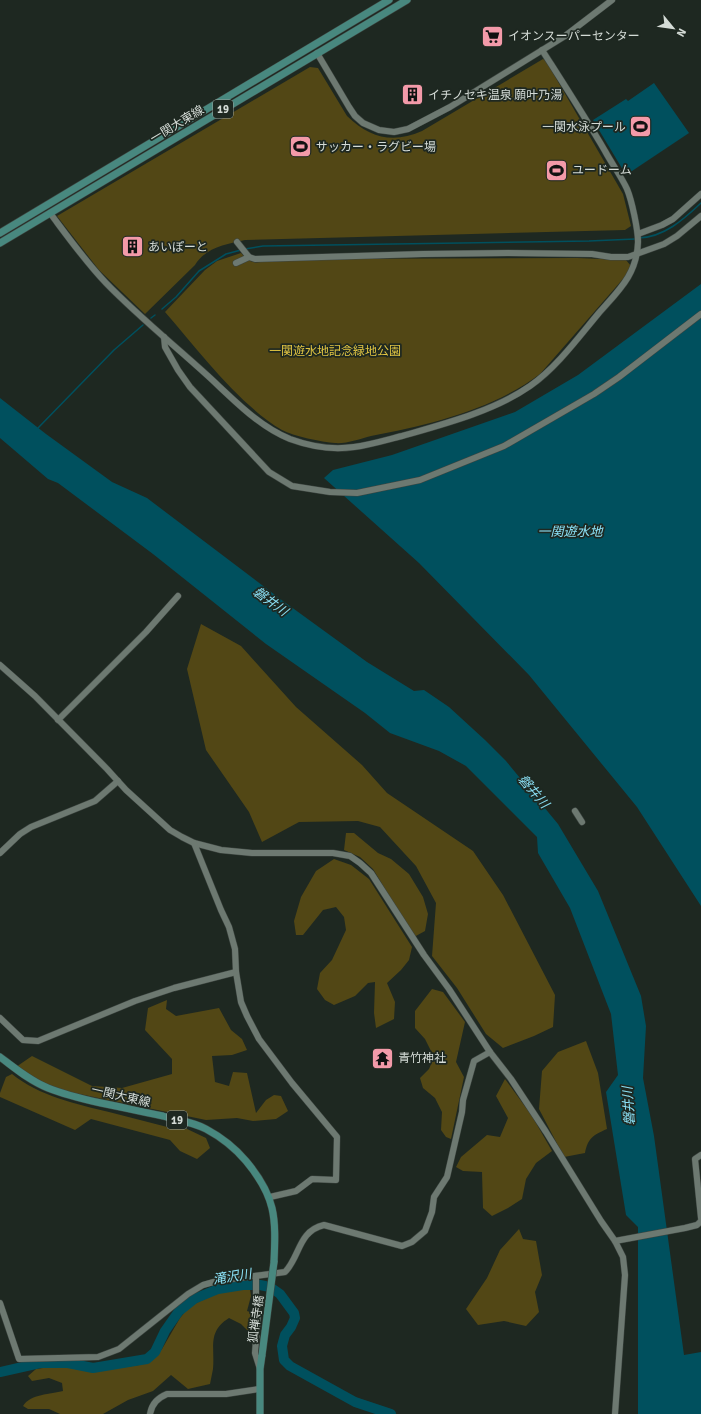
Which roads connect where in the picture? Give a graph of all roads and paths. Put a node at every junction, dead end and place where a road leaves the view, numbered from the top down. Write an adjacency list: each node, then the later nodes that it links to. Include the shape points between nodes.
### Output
1 (389, 0): 9 (main road, 一関大東線 / 19)
2 (407, 0): 5 (main road, 一関大東線 / 19)
3 (612, 0): 4 (street)
4 (542, 50): 5 (street, via 427,120 408,130 394,132 375,128 356,116); 10 (street, via 591,127 628,192)
5 (317, 54): 7 (main road, 一関大東線 / 19)
6 (701, 194): 10 (street, via 673,219)
7 (50, 213): 12 (main road, 一関大東線 / 19); 17 (street, via 76,249 105,282)
8 (701, 216): 13 (street, via 664,244)
9 (0, 233)
10 (638, 234): 13 (street)
11 (237, 242): 14 (street)
12 (0, 243)
13 (637, 254): 14 (street, via 628,258 592,254 508,253 255,259); 17 (street, via 623,285 544,375 530,386 481,412 353,448 331,448 310,444 263,425)
14 (249, 257): 15 (street)
15 (236, 263)
16 (701, 314): 17 (street, via 594,394 504,446 420,480 357,493 292,486 269,472 190,386 165,347)
17 (164, 337)
18 (178, 596): 20 (street)
19 (0, 665): 20 (street)
20 (58, 720): 21 (street)
21 (118, 781): 24 (street, via 170,830); 25 (street, via 95,801 31,827)
22 (575, 811): 23 (street)
23 (582, 822)
24 (194, 843): 26 (street, via 229,927 235,949); 28 (street, via 221,850 252,853 333,853 350,856 360,863 371,873)
25 (0, 853)
26 (236, 972): 27 (street, via 135,1001 38,1041 23,1040); 31 (street, via 241,1002 259,1039 337,1137 336,1180 312,1179 296,1191)
27 (0, 1018)
28 (490, 1052): 33 (street, via 511,1079 600,1221); 35 (street, via 474,1061 447,1177 434,1197 425,1231 412,1242 402,1246 324,1225 315,1227 300,1243 285,1272)
29 (0, 1057): 31 (main road, 一関大東線 / 19, via 54,1090 205,1128 241,1155)
30 (701, 1155): 32 (street, via 695,1159)
31 (270, 1197): 34 (main road, 一関大東線 / 19, via 276,1227)
32 (701, 1220): 33 (street, via 697,1225)
33 (618, 1241): 41 (street, via 625,1275)
34 (274, 1262): 37 (main road, 狐禅寺橋 / 19, bridge)
35 (257, 1277): 36 (street, via 203,1285 119,1349 98,1357 18,1359); 37 (street, via 255,1353)
36 (0, 1303)
37 (260, 1369): 38 (main road, 19)
38 (259, 1389): 39 (street, via 226,1394 167,1394 152,1406); 40 (main road, 19)
39 (150, 1414)
40 (260, 1414)
41 (615, 1414)

